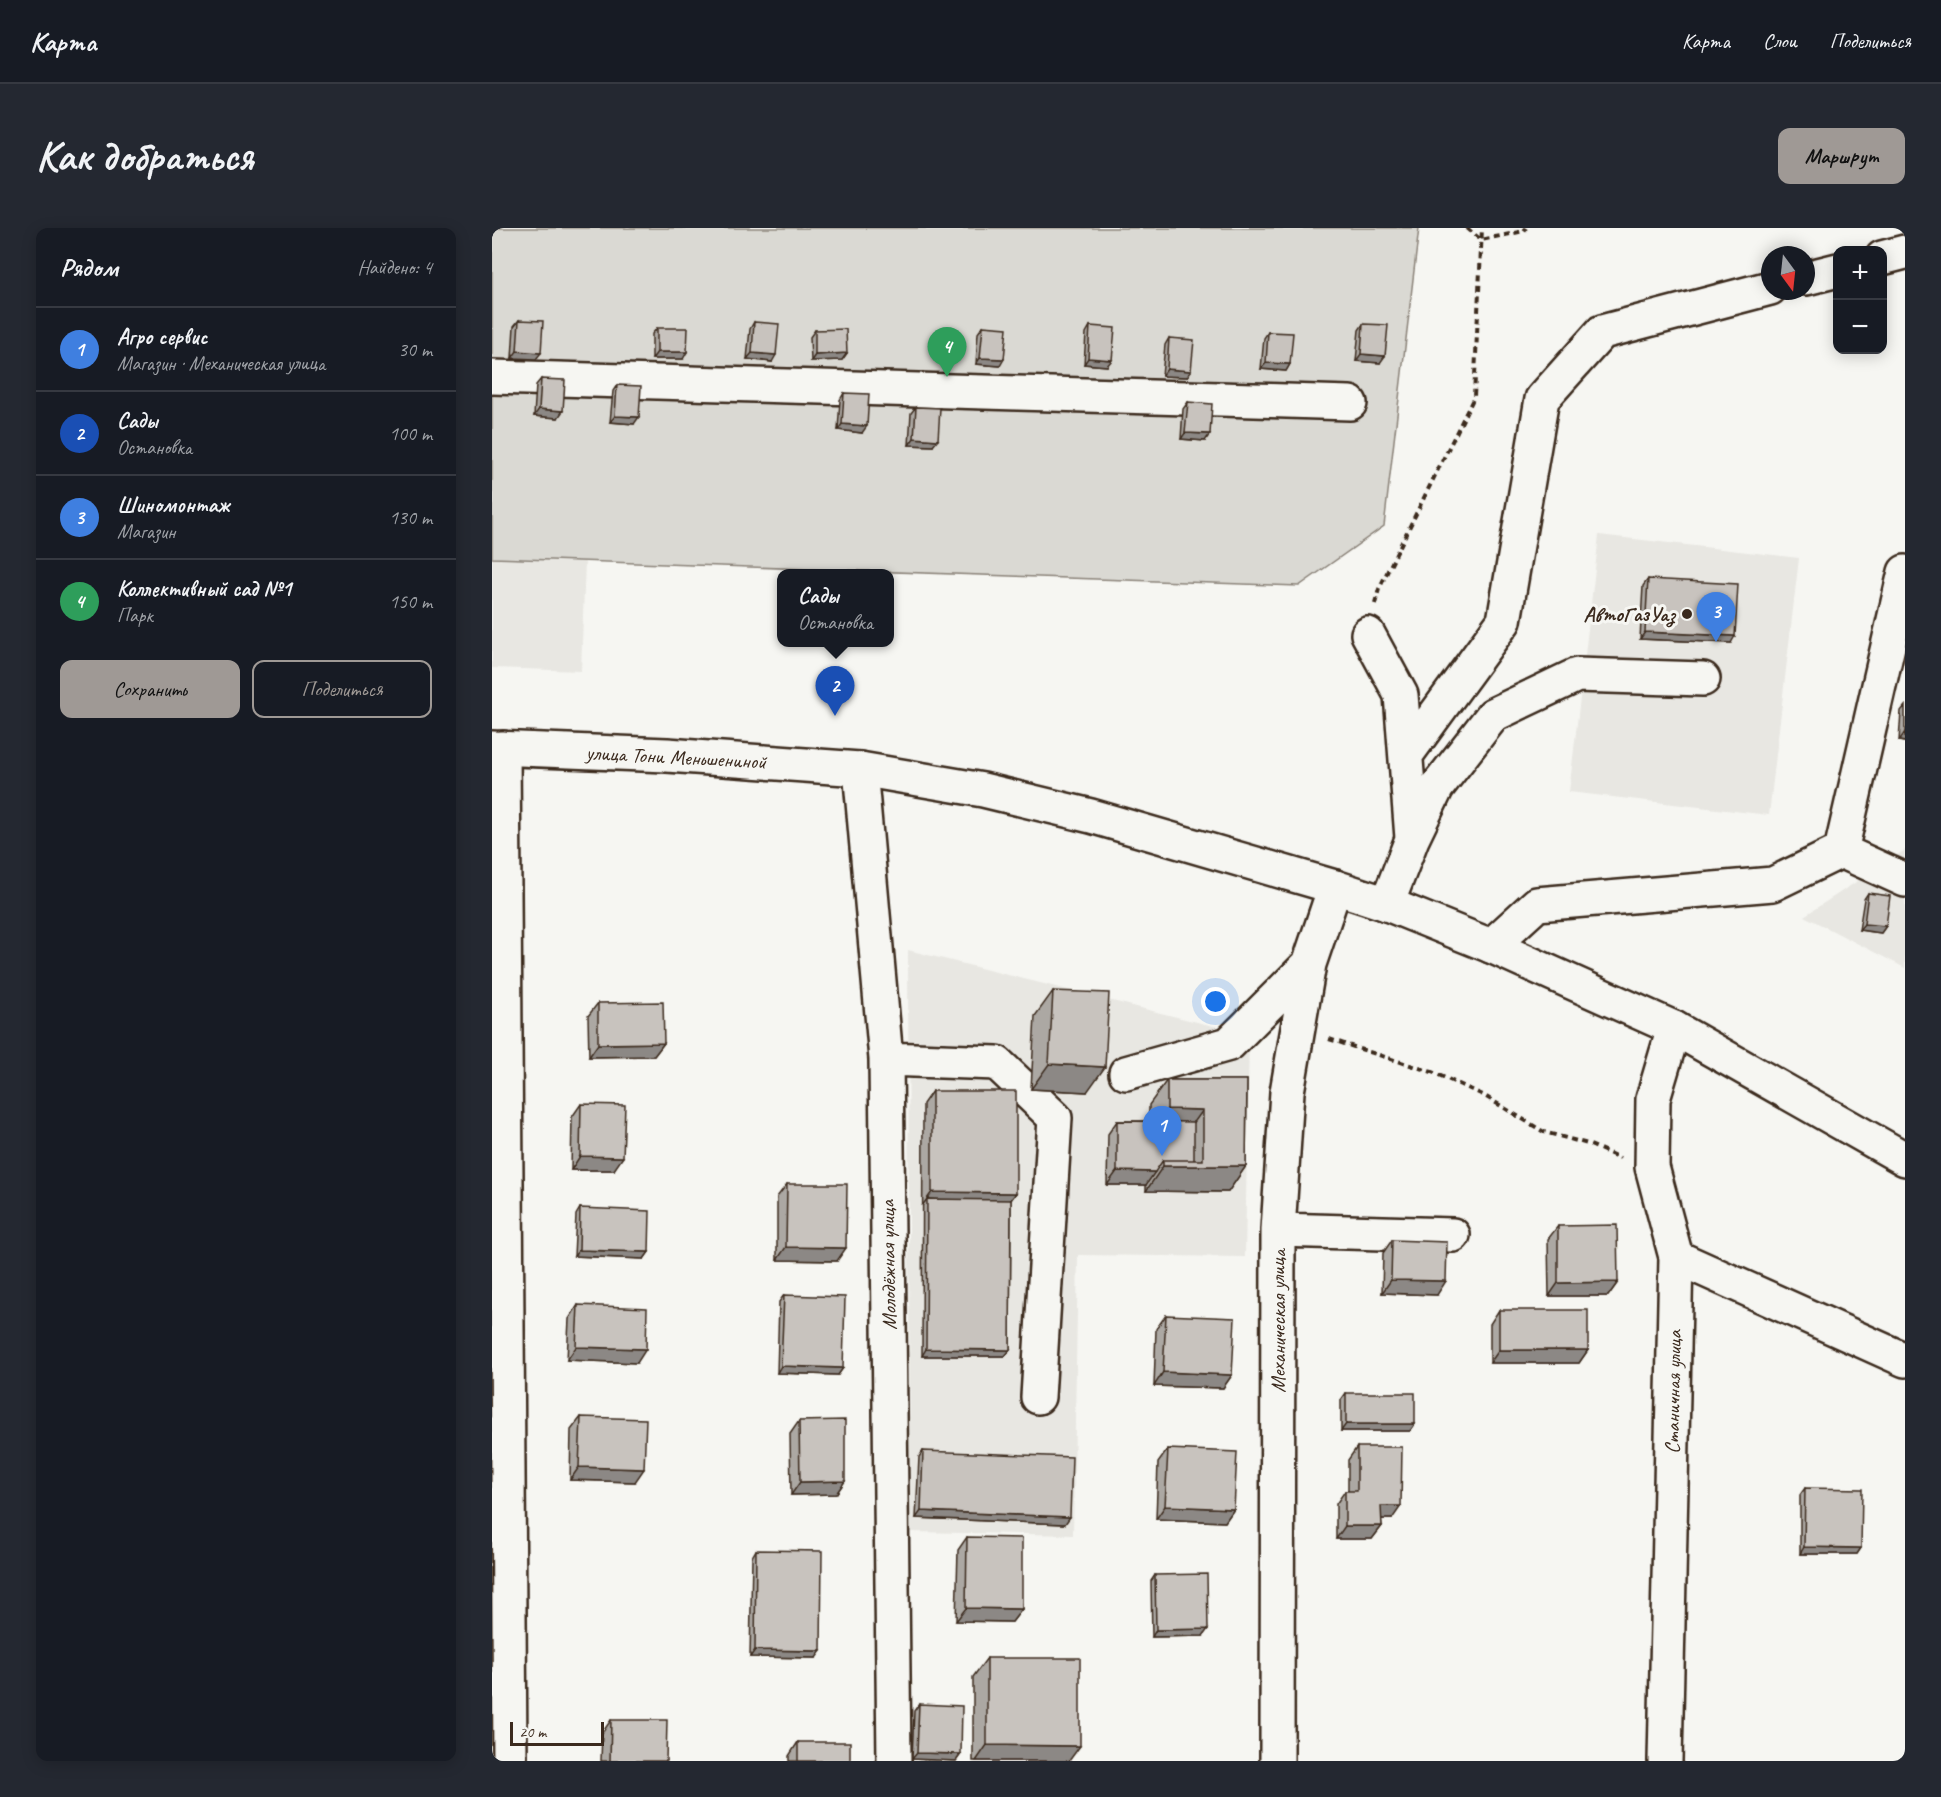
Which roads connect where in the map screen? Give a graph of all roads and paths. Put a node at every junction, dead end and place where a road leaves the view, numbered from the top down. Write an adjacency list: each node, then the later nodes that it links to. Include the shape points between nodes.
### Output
1 (1467, 228): 4 (path)
2 (1482, 228): 4 (path)
3 (1526, 228): 4 (path)
4 (1481, 240): 13 (path, via 1474,397 1379,589)
5 (1905, 252): 6 (street)
6 (1887, 257)
7 (1833, 271): 8 (street)
8 (1815, 276)
9 (1761, 290): 16 (street, via 1602,332 1542,399 1504,621)
10 (492, 377): 11 (street)
11 (1350, 403)
12 (1905, 572): 19 (street)
13 (1368, 634): 16 (street, via 1401,695)
14 (1703, 679): 18 (street, via 1577,675 1493,715 1437,787)
15 (498, 748): 17 (street, улица Тони Меньшениной, via 667,755); 36 (street)
16 (1406, 755): 18 (street)
17 (860, 770): 21 (street, улица Тони Меньшениной, via 983,790 1091,816); 27 (street, Молодёжная улица)
18 (1412, 839): 22 (street)
19 (1841, 851): 20 (street); 23 (street, via 1773,884 1538,904)
20 (1905, 880)
21 (1335, 887): 22 (street, улица Тони Меньшениной); 24 (street, Механическая улица)
22 (1388, 904): 23 (street, улица Тони Меньшениной)
23 (1491, 946): 25 (street, улица Тони Меньшениной)
24 (1309, 964): 26 (street, Механическая улица); 28 (street, via 1229,1044)
25 (1674, 1028): 29 (street, улица Тони Меньшениной); 30 (street, Станичная улица, via 1653,1099)
26 (1297, 1029): 30 (path, via 1432,1072 1483,1095 1544,1132); 31 (street, Механическая улица, via 1287,1092)
27 (886, 1059): 35 (street, via 997,1063 1055,1118); 37 (street, Молодёжная улица)
28 (1126, 1073)
29 (1905, 1159)
30 (1652, 1167): 33 (street, Станичная улица)
31 (1278, 1230): 32 (street); 38 (street, Механическая улица)
32 (1453, 1234)
33 (1676, 1257): 34 (street); 39 (street, Станичная улица)
34 (1905, 1360)
35 (1038, 1396)
36 (510, 1761)
37 (894, 1761)
38 (1277, 1761)
39 (1665, 1761)

